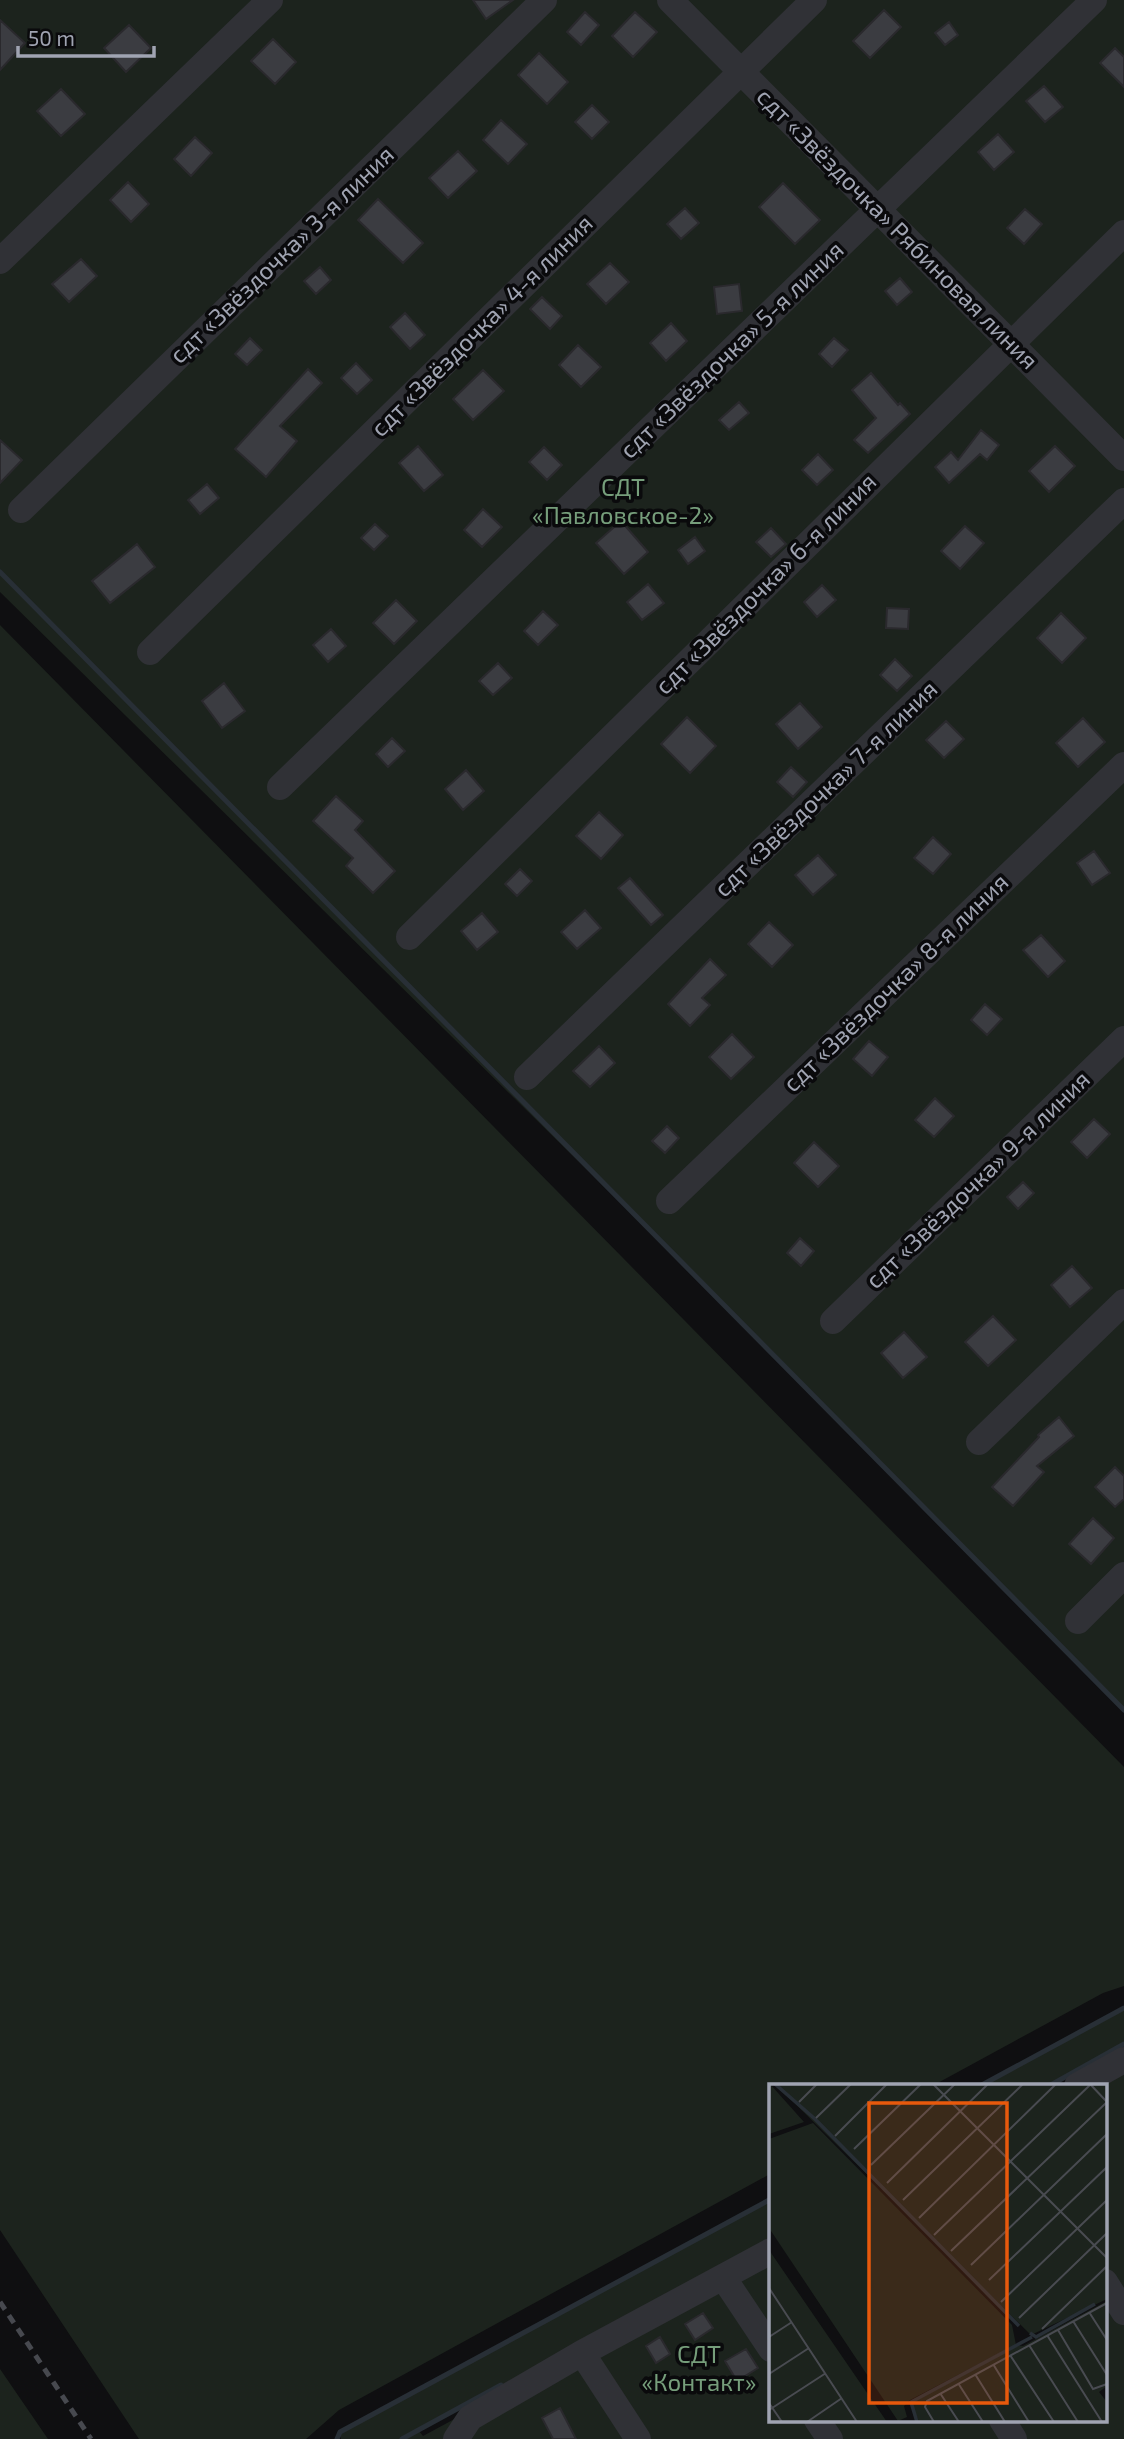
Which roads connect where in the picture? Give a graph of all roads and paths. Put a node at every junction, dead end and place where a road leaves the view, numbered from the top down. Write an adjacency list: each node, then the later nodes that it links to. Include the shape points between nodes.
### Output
1 (270, 0): 9 (street)
2 (544, 0): 13 (street, сдт «Звёздочка» 3-я линия)
3 (670, 0): 6 (street, сдт «Звёздочка» Рябиновая линия)
4 (814, 0): 6 (street, сдт «Звёздочка» 4-я линия)
5 (1094, 0): 7 (street, сдт «Звёздочка» 5-я линия)
6 (740, 71): 7 (street, сдт «Звёздочка» Рябиновая линия); 14 (street, сдт «Звёздочка» 4-я линия)
7 (878, 209): 10 (street, сдт «Звёздочка» Рябиновая линия); 16 (street, сдт «Звёздочка» 5-я линия)
8 (1124, 233): 10 (street, сдт «Звёздочка» 6-я линия)
9 (0, 261)
10 (1010, 343): 11 (street, сдт «Звёздочка» Рябиновая линия); 17 (street, сдт «Звёздочка» 6-я линия)
11 (1124, 458)
12 (1124, 501): 19 (street, сдт «Звёздочка» 7-я линия)
13 (21, 510)
14 (150, 652)
15 (1124, 765): 20 (street, сдт «Звёздочка» 8-я линия)
16 (280, 787)
17 (409, 937)
18 (1124, 1039): 22 (street, сдт «Звёздочка» 9-я линия)
19 (527, 1077)
20 (669, 1201)
21 (1124, 1302): 23 (street)
22 (833, 1321)
23 (979, 1442)
24 (1124, 1575): 25 (street)
25 (1077, 1620)
26 (1124, 2060): 27 (street)
27 (1079, 2084)
28 (769, 2252): 29 (street)
29 (723, 2277): 32 (street); 33 (street)
30 (1106, 2283): 31 (street)
31 (1124, 2312)
32 (769, 2346)
33 (582, 2353): 36 (street, via 470,2418); 37 (street)
34 (818, 2422): 38 (street)
35 (1003, 2422): 39 (street)
36 (456, 2439)
37 (638, 2439)
38 (830, 2439)
39 (1014, 2439)

